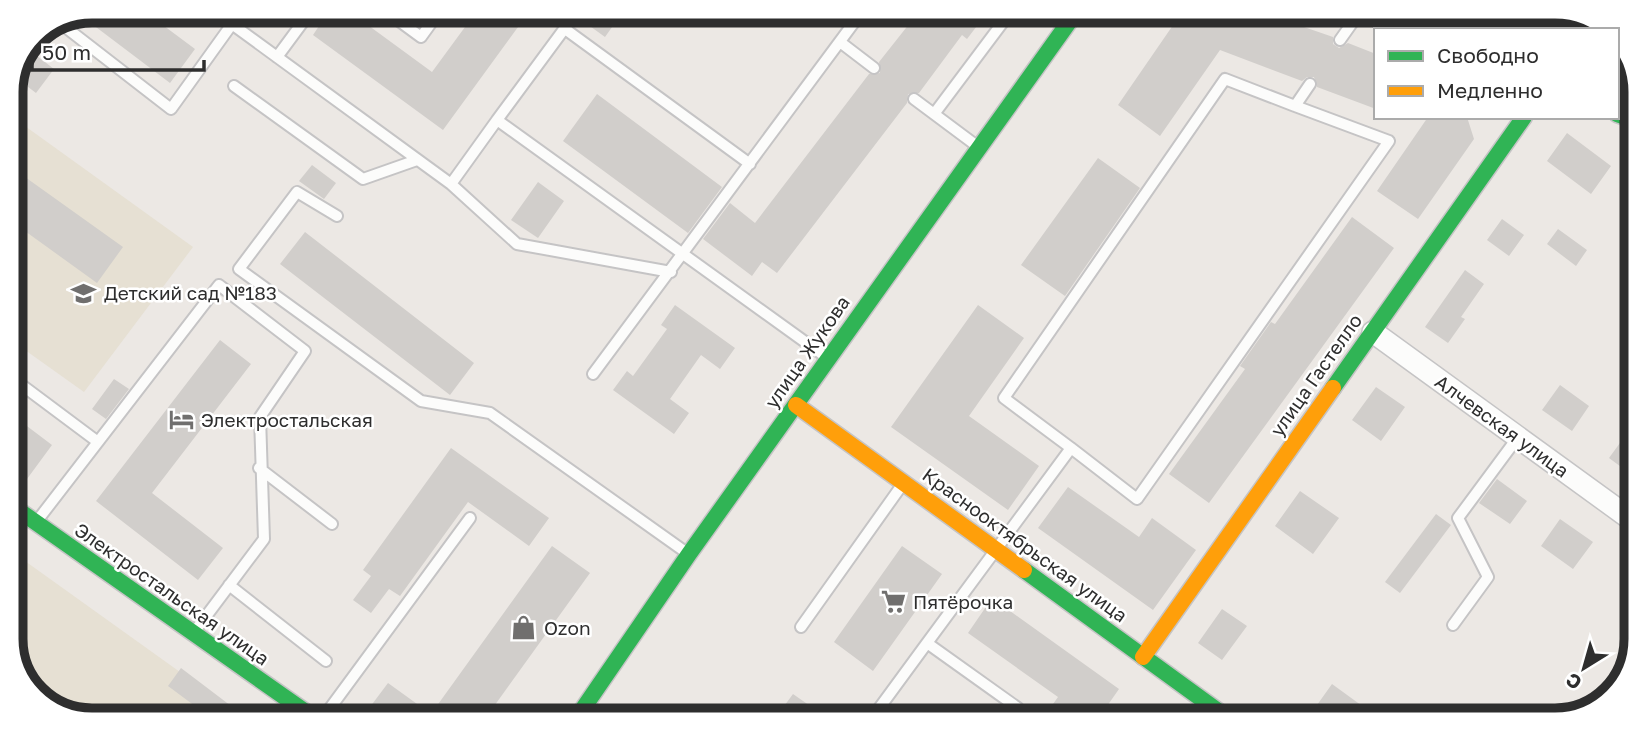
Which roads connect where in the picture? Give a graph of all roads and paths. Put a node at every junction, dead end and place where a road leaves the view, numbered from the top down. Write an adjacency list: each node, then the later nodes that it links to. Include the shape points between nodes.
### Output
1 (302, 23): 14 (lane)
2 (402, 23): 3 (lane, via 421,37)
3 (431, 23)
4 (569, 23): 11 (lane)
5 (854, 23): 13 (lane)
6 (1002, 23): 20 (lane)
7 (1068, 23): 23 (street, улица Жукова)
8 (1352, 23): 12 (lane)
9 (232, 24): 10 (lane, via 171,109); 14 (lane)
10 (66, 28)
11 (565, 29): 22 (lane); 25 (lane)
12 (1340, 40)
13 (840, 42): 15 (lane); 25 (lane)
14 (277, 57): 24 (lane)
15 (874, 68)
16 (1310, 84): 19 (lane)
17 (234, 86): 24 (lane, via 363,179)
18 (914, 99): 20 (lane)
19 (1295, 106): 37 (lane, via 1225,79 1004,398); 37 (lane, via 1389,141 1138,499)
20 (934, 114): 23 (lane)
21 (1523, 119): 30 (street, улица Гастелло)
22 (498, 120): 26 (lane); 28 (lane)
23 (979, 148): 31 (street, улица Жукова)
24 (417, 160): 26 (lane)
25 (750, 164): 28 (lane)
26 (451, 184): 29 (lane, via 517,244)
27 (337, 216): 46 (lane, via 297,192 240,269 421,401 490,413)
28 (684, 255): 29 (lane); 31 (lane)
29 (671, 272): 32 (lane)
30 (1373, 331): 35 (street, Алчевская улица); 52 (street, улица Гастелло)
31 (828, 359): 34 (street, улица Жукова)
32 (593, 374)
33 (23, 386): 36 (lane)
34 (796, 405): 39 (street, Краснооктябрьская улица); 46 (street, улица Жукова)
35 (1518, 437): 41 (street, Алчевская улица); 48 (lane, via 1458,518 1488,577)
36 (98, 442): 38 (lane, via 219,285 305,351 260,417); 43 (lane)
37 (1071, 448): 45 (lane)
38 (259, 468): 44 (lane); 47 (lane, via 264,539)
39 (904, 483): 45 (street, Краснооктябрьская улица); 49 (lane)
40 (23, 514): 43 (street, Электростальская улица)
41 (1624, 514)
42 (470, 518): 55 (lane)
43 (35, 523): 50 (street, Электростальская улица)
44 (332, 524)
45 (996, 550): 51 (lane); 52 (street, Краснооктябрьская улица)
46 (689, 554): 56 (street, улица Жукова)
47 (229, 585): 50 (lane); 53 (lane)
48 (1452, 625)
49 (801, 627)
50 (192, 635): 54 (street, Электростальская улица)
51 (927, 643): 57 (lane); 58 (lane)
52 (1143, 657): 59 (street, Краснооктябрьская улица)
53 (326, 661)
54 (300, 708)
55 (330, 708)
56 (583, 708)
57 (879, 708)
58 (1018, 708)
59 (1214, 708)

